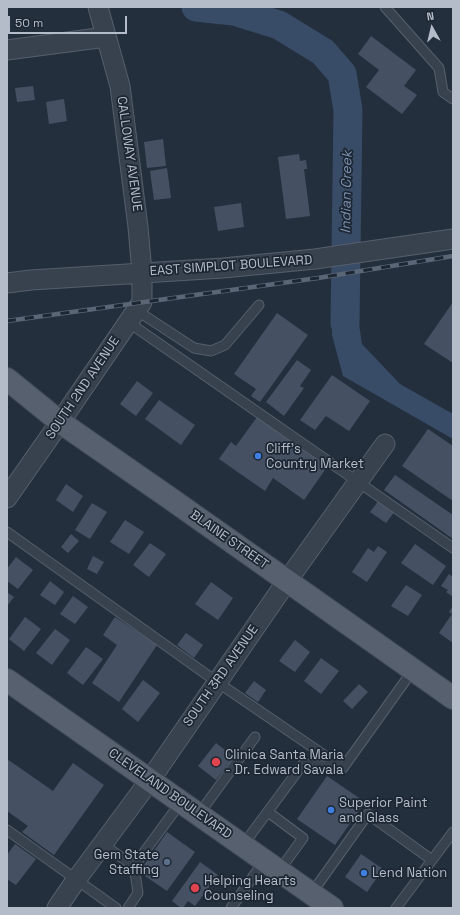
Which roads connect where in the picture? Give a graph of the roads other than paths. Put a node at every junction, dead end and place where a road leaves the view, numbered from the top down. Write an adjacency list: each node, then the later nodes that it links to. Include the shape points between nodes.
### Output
1 (98, 7): 3 (street, CALLOWAY AVENUE)
2 (385, 7): 5 (lane, via 439,68 443,92)
3 (106, 37): 4 (street); 7 (street, CALLOWAY AVENUE, via 120,86)
4 (7, 50)
5 (453, 99)
6 (453, 239): 7 (street, EAST SIMPLOT BOULEVARD, via 314,260)
7 (142, 273): 8 (street, EAST SIMPLOT BOULEVARD); 10 (street, SOUTH 2ND AVENUE, via 142,302)
8 (7, 283)
9 (259, 305): 10 (lane, via 225,345 211,351 194,348)
10 (132, 316): 12 (street, SOUTH 2ND AVENUE); 14 (lane)
11 (7, 379): 12 (main road, BLAINE STREET)
12 (60, 422): 15 (street, SOUTH 2ND AVENUE); 18 (main road, BLAINE STREET)
13 (386, 444): 14 (street, SOUTH 3RD AVENUE)
14 (358, 482): 17 (lane); 18 (street, SOUTH 3RD AVENUE)
15 (7, 498)
16 (7, 532): 21 (lane)
17 (453, 548)
18 (287, 581): 19 (main road, BLAINE STREET); 21 (street, SOUTH 3RD AVENUE)
19 (413, 670): 22 (main road, BLAINE STREET); 24 (lane)
20 (7, 680): 25 (main road, CLEVELAND BOULEVARD)
21 (218, 682): 24 (lane); 25 (street, SOUTH 3RD AVENUE)
22 (453, 698)
23 (255, 737): 26 (lane)
24 (344, 768): 27 (lane, via 303,764)
25 (150, 780): 26 (main road, CLEVELAND BOULEVARD); 30 (street, SOUTH 3RD AVENUE)
26 (190, 808): 31 (main road, CLEVELAND BOULEVARD); 33 (lane)
27 (268, 812): 31 (lane); 34 (lane, via 303,838)
28 (7, 830): 35 (lane)
29 (453, 832): 32 (lane)
30 (102, 844): 33 (lane); 35 (street, SOUTH 3RD AVENUE)
31 (243, 845): 34 (main road, CLEVELAND BOULEVARD)
32 (432, 860): 36 (lane, via 368,814); 42 (lane)
33 (134, 866): 39 (lane, via 138,893)
34 (272, 866): 36 (main road, CLEVELAND BOULEVARD); 40 (lane)
35 (76, 880): 37 (street, SOUTH 3RD AVENUE); 38 (lane)
36 (311, 894): 41 (main road, CLEVELAND BOULEVARD)
37 (57, 908)
38 (116, 908)
39 (128, 908)
40 (231, 908)
41 (331, 908)
42 (396, 908)

